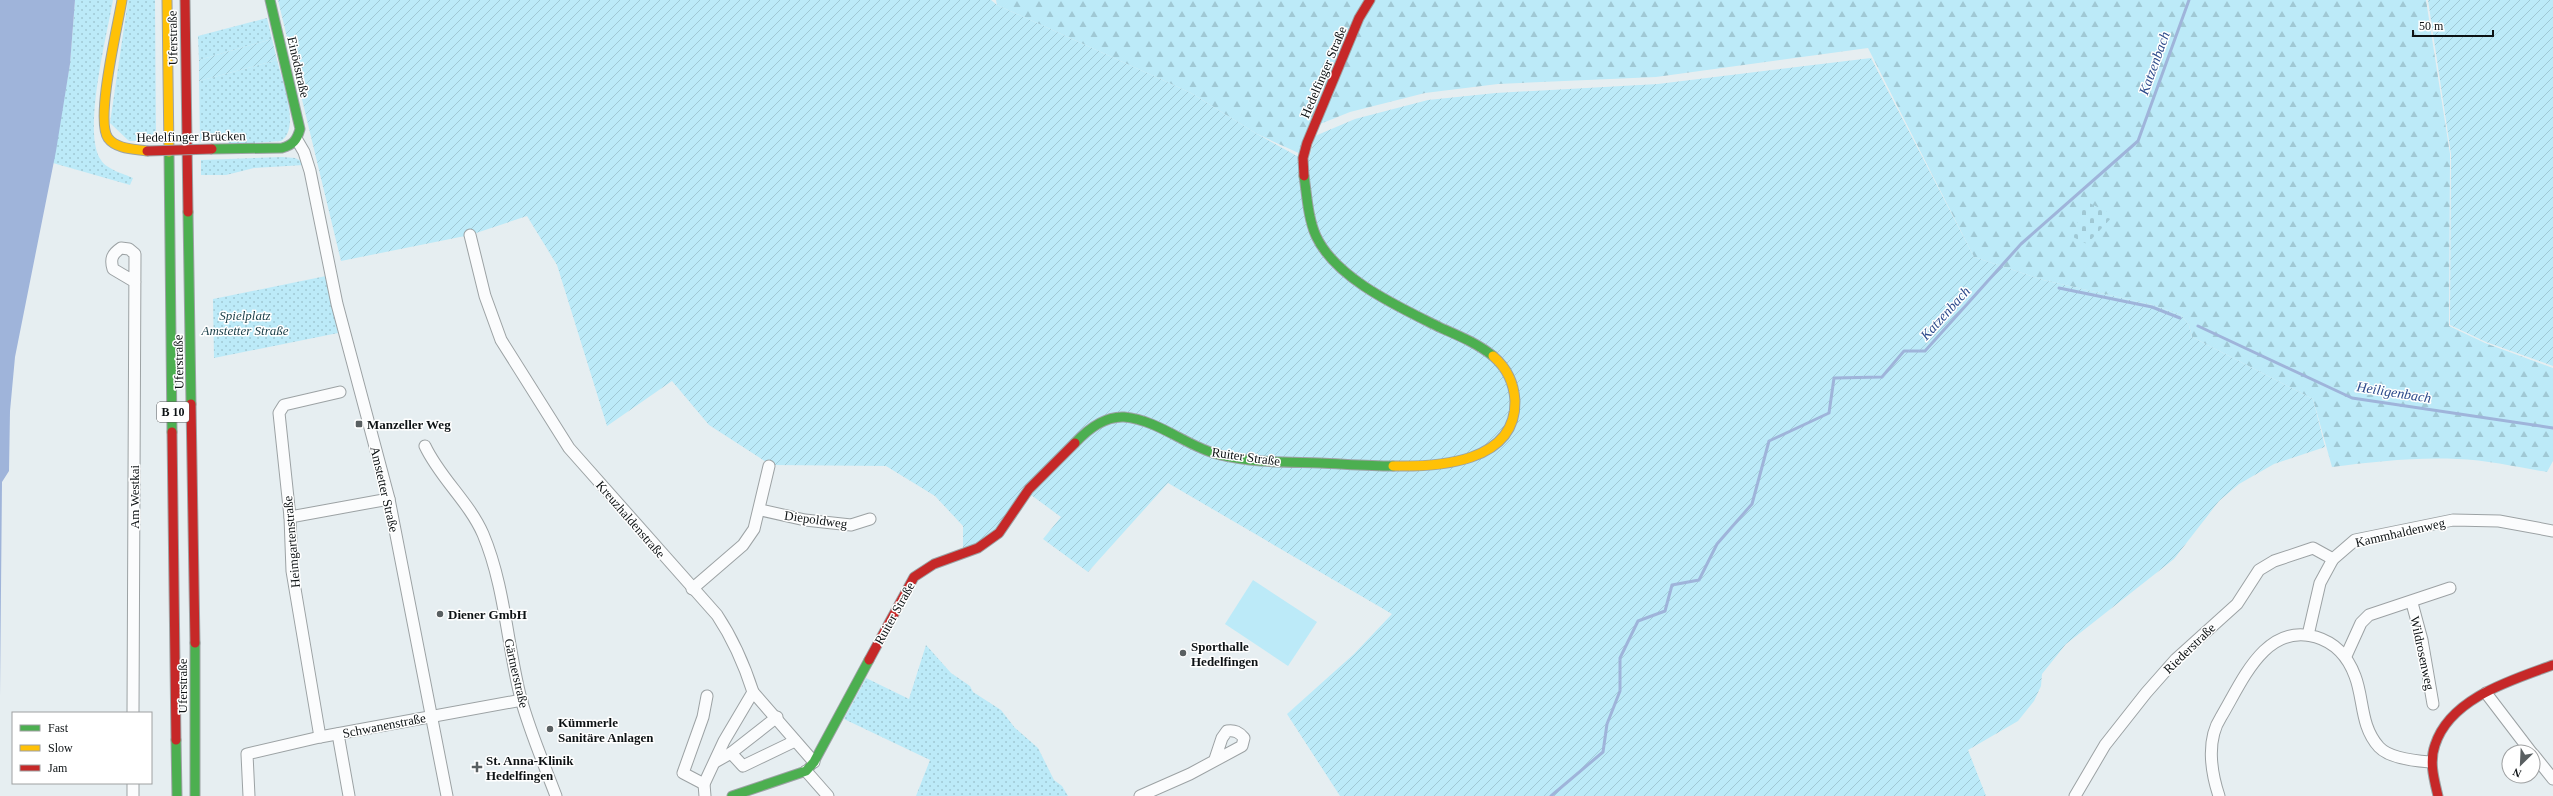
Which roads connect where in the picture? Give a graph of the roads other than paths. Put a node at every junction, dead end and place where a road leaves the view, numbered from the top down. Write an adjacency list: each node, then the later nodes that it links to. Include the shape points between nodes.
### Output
1 (122, 0): 8 (main road, Hedelfinger Brücken, bridge, via 104,102 103,128 108,138 117,146 148,151 282,148 291,146)
2 (158, 0): 7 (main road, via 158,19)
3 (167, 0): 7 (main road, Uferstraße / B 10)
4 (270, 0): 8 (main road, Einödstraße, via 300,129)
5 (1370, 0): 9 (main road, Hedelfinger Straße, via 1359,18)
6 (186, 3): 53 (main road, Uferstraße / B 10)
7 (168, 40): 49 (main road, Uferstraße / B 10)
8 (297, 140): 15 (street, Amstetter Straße, via 310,171 337,304)
9 (1303, 155): 42 (main road, Ruiter Straße, via 1313,227 1324,250 1369,287 1407,311 1483,348 1506,370 1514,390 1515,409 1510,429 1500,442 1487,451 1459,461 1412,468 1265,461 1218,455 1141,421 1116,417 1096,424 1027,491 1001,531 985,545 964,556 923,568 914,577)
10 (470, 235): 22 (street, Kreuzhaldenstraße, via 485,296 501,340 533,393 569,448)
11 (135, 282): 32 (street, Am Westkai)
12 (340, 392): 17 (street, Heimgartenstraße, via 284,404 279,413)
13 (424, 446): 30 (street, Gärtnerstraße, via 435,467 477,522 483,534 494,565)
14 (769, 466): 16 (street)
15 (389, 499): 17 (street); 33 (street, Amstetter Straße)
16 (761, 510): 18 (street, Diepoldweg, via 805,520 850,525); 22 (street, via 754,529 744,545)
17 (290, 517): 36 (street, Heimgartenstraße, via 292,571)
18 (870, 519)
19 (2553, 531): 20 (street, Kammhaldenweg, via 2500,521 2453,520 2355,540)
20 (2333, 560): 24 (street, Kammhaldenweg, via 2320,583); 62 (street, Riederstraße, via 2313,548 2274,561 2259,570 2237,604 2176,659 2146,692 2105,745)
21 (2450, 588): 23 (street, Wildrosenweg)
22 (692, 589): 27 (street, Kreuzhaldenstraße, via 717,615 730,634)
23 (2412, 603): 25 (street, Wildrosenweg, via 2369,615 2361,623); 31 (street, Wildrosenweg)
24 (2308, 634): 25 (street, via 2321,638); 63 (street, via 2283,637 2268,645 2250,667 2219,720 2212,744 2213,778)
25 (2346, 656): 43 (street, via 2356,677 2366,727 2379,747 2389,753)
26 (2553, 664): 28 (main road)
27 (753, 692): 34 (street); 41 (street, via 724,741)
28 (2486, 694): 38 (street); 43 (main road, via 2446,722 2437,735)
29 (707, 696): 48 (street, via 703,718 683,773)
30 (522, 700): 33 (street, Schwanenstraße); 57 (street, Gärtnerstraße)
31 (2434, 704)
32 (133, 712)
33 (432, 716): 35 (street, Schwanenstraße); 56 (street, Amstetter Straße)
34 (777, 717): 37 (street); 39 (street)
35 (338, 734): 36 (street, Schwanenstraße); 55 (street)
36 (320, 737): 54 (street, Schwanenstraße, via 247,754)
37 (795, 741): 39 (street, via 743,766); 42 (street)
38 (2525, 744)
39 (731, 753): 41 (street)
40 (1215, 759): 61 (street)
41 (715, 762): 48 (street)
42 (814, 762): 45 (main road, Ruiter Straße)
43 (2430, 762): 64 (main road, via 2431,776)
44 (2541, 764): 46 (street)
45 (806, 771): 59 (main road, Ruiter Straße); 60 (street)
46 (2553, 779)
47 (133, 784): 50 (street)
48 (704, 784): 58 (street)
49 (177, 785): 51 (main road); 52 (main road, Uferstraße / B 10)
50 (133, 796)
51 (170, 796)
52 (177, 796)
53 (195, 796)
54 (249, 796)
55 (349, 796)
56 (447, 796)
57 (556, 796)
58 (705, 796)
59 (732, 796)
60 (828, 796)
61 (1140, 796)
62 (2075, 796)
63 (2219, 796)
64 (2438, 796)

